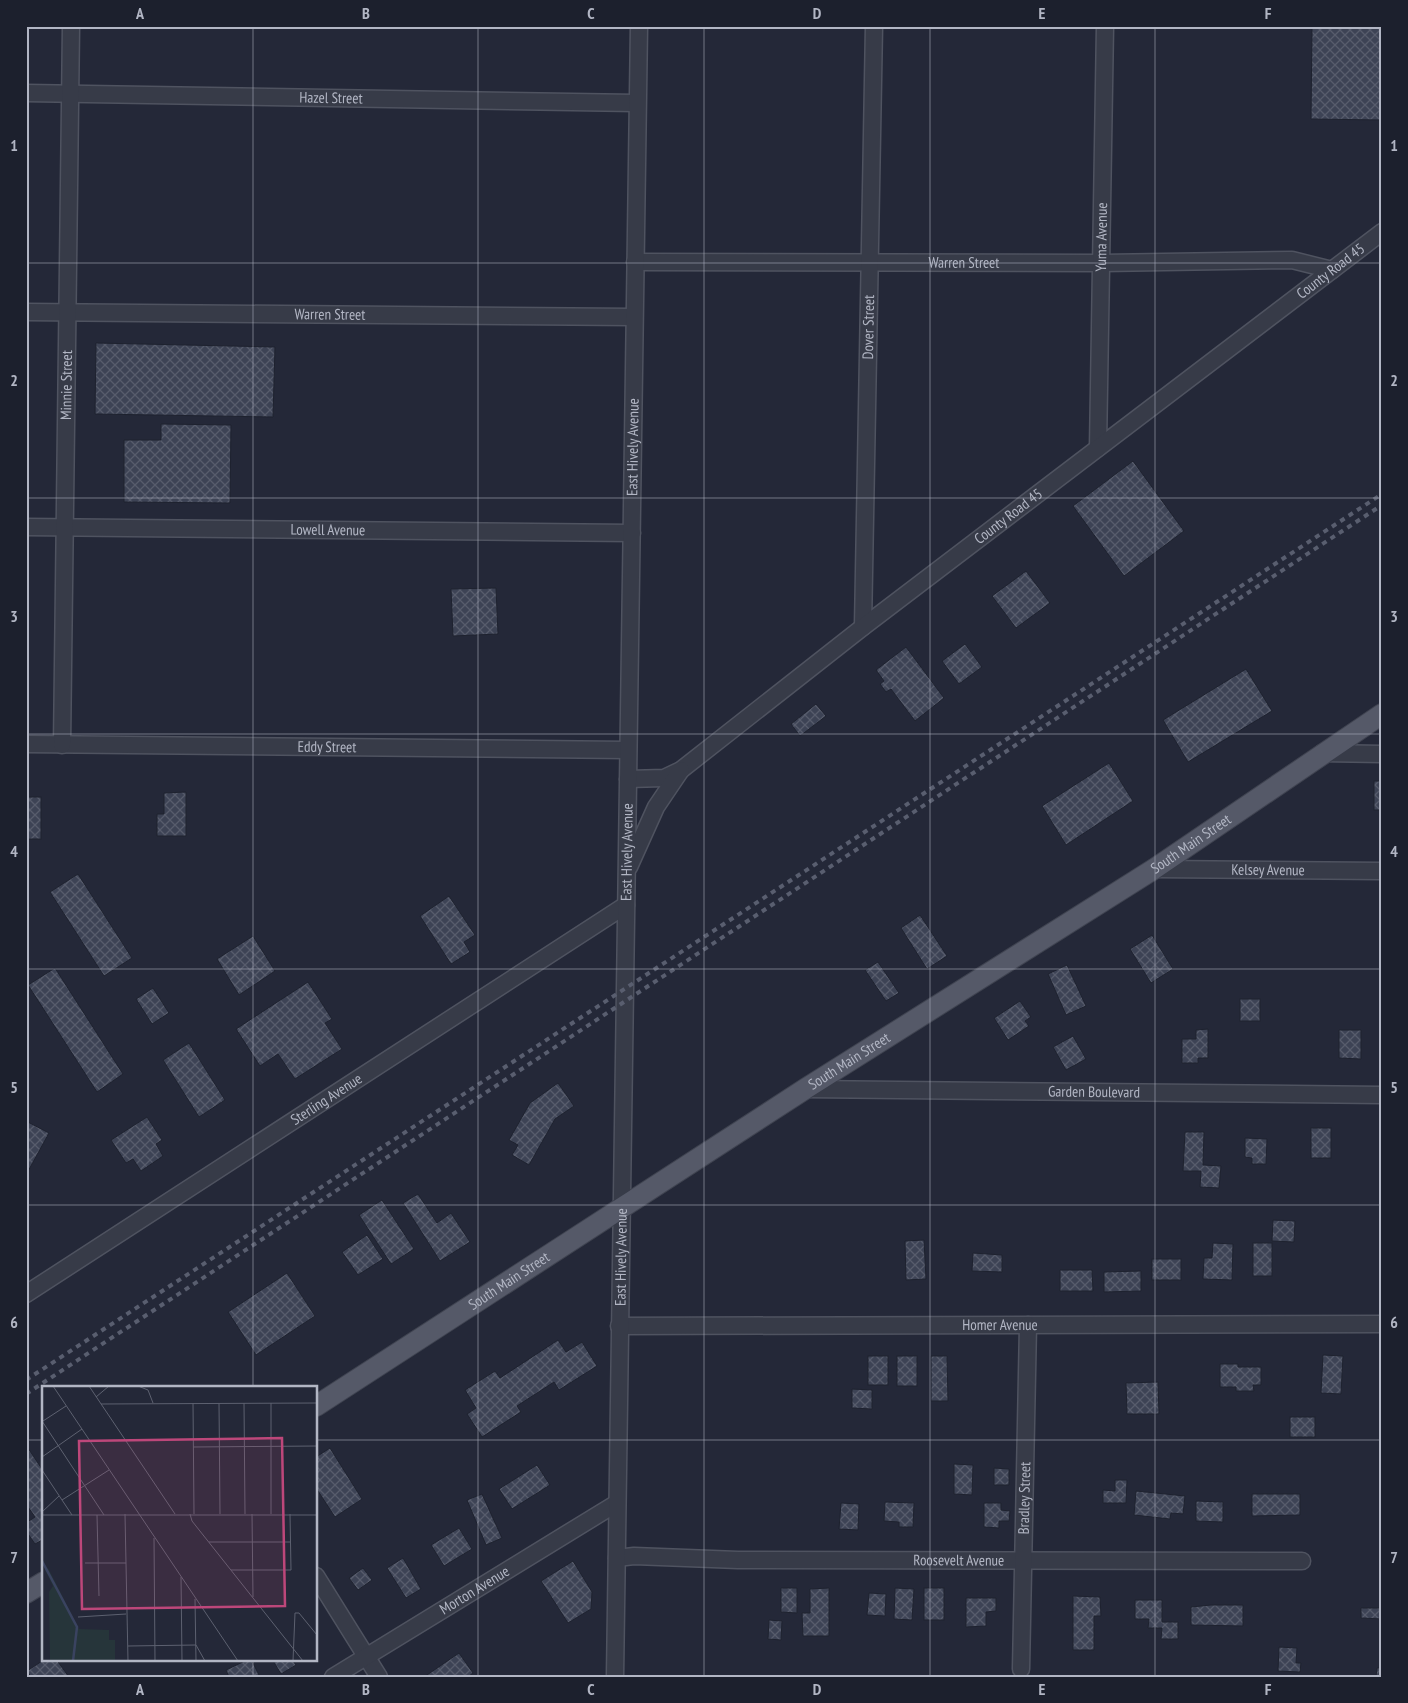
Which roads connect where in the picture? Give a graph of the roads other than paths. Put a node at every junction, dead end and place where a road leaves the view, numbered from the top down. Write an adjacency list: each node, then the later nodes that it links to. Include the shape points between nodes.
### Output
1 (71, 26): 6 (street, Minnie Street)
2 (639, 26): 7 (street, East Hively Avenue)
3 (874, 26): 10 (street, Dover Street)
4 (1105, 26): 11 (street, Yuma Avenue)
5 (26, 93): 6 (street, Hazel Street)
6 (70, 94): 7 (street, Hazel Street); 14 (street, Minnie Street)
7 (636, 103): 9 (street, East Hively Avenue)
8 (1382, 232): 12 (street, County Road 45)
9 (635, 262): 10 (street, Warren Street); 15 (street, East Hively Avenue)
10 (871, 262): 11 (street, Warren Street); 20 (street, Dover Street)
11 (1103, 264): 12 (street, Warren Street, via 1292,260); 16 (street, Yuma Avenue)
12 (1332, 270): 16 (street, County Road 45)
13 (26, 312): 14 (street, Warren Street)
14 (68, 312): 15 (street, Warren Street); 18 (street, Minnie Street)
15 (634, 317): 19 (street, East Hively Avenue)
16 (1098, 448): 20 (street, County Road 45)
17 (26, 527): 18 (street, Lowell Avenue)
18 (65, 527): 19 (street, Lowell Avenue); 23 (street, Minnie Street)
19 (632, 533): 24 (street, East Hively Avenue)
20 (863, 627): 27 (street, County Road 45)
21 (1382, 714): 25 (main road, South Main Street)
22 (26, 744): 23 (street, Eddy Street)
23 (62, 744): 24 (street, Eddy Street)
24 (628, 750): 28 (street, East Hively Avenue)
25 (1322, 754): 26 (street); 29 (main road, South Main Street)
26 (1382, 754)
27 (681, 770): 28 (street, County Road 45, via 664,778); 31 (street, via 656,807)
28 (628, 779): 31 (street, East Hively Avenue)
29 (1154, 869): 30 (street, Kelsey Avenue); 33 (main road, South Main Street)
30 (1382, 870)
31 (626, 873): 32 (street, East Hively Avenue)
32 (626, 905): 35 (street, East Hively Avenue); 36 (street, Sterling Avenue)
33 (805, 1089): 34 (street, Garden Boulevard); 35 (main road, South Main Street)
34 (1382, 1095)
35 (622, 1208): 39 (street, East Hively Avenue); 40 (main road, South Main Street)
36 (26, 1294)
37 (1382, 1324): 38 (street, Homer Avenue)
38 (1028, 1325): 39 (street, Homer Avenue); 43 (street, Bradley Street)
39 (620, 1326): 41 (street, East Hively Avenue)
40 (318, 1405)
41 (617, 1503): 42 (street, East Hively Avenue); 48 (street, Morton Avenue)
42 (617, 1558): 43 (street, Roosevelt Avenue); 52 (street, East Hively Avenue)
43 (1023, 1561): 44 (street, Roosevelt Avenue); 49 (street, Bradley Street)
44 (1302, 1561)
45 (318, 1579): 48 (street)
46 (42, 1583): 47 (main road)
47 (26, 1594)
48 (365, 1656): 50 (street, Morton Avenue); 51 (street)
49 (1021, 1669)
50 (332, 1677)
51 (379, 1677)
52 (615, 1677)

